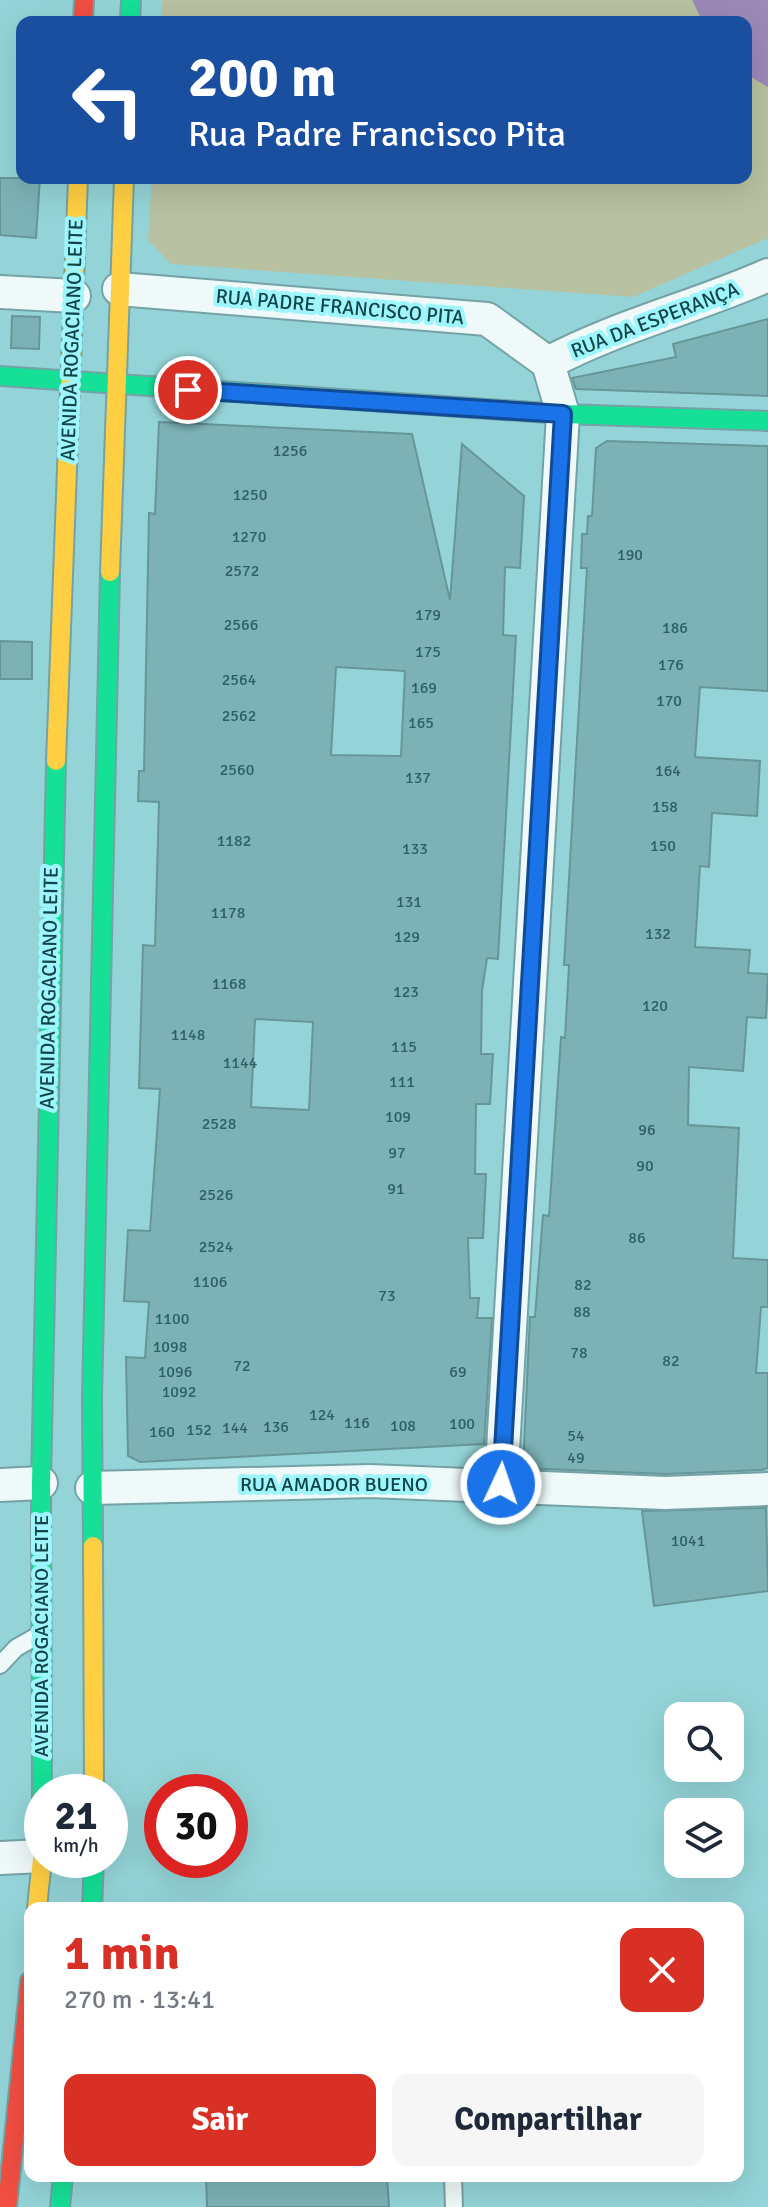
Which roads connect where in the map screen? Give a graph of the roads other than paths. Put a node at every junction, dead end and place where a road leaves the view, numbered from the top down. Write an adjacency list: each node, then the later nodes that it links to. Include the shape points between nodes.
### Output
1 (78, 184): 6 (main road, AVENIDA ROGACIANO LEITE)
2 (124, 184): 4 (main road)
3 (768, 275): 7 (street, RUA DA ESPERANÇA)
4 (119, 289): 7 (street, RUA PADRE FRANCISCO PITA, via 487,319); 10 (main road)
5 (0, 292): 6 (street)
6 (74, 296): 9 (main road, AVENIDA ROGACIANO LEITE)
7 (548, 363): 11 (street, RUA DA ESPERANÇA)
8 (0, 376): 9 (main road)
9 (72, 380): 10 (main road); 13 (main road, AVENIDA ROGACIANO LEITE, via 51,868)
10 (114, 386): 11 (main road); 16 (main road)
11 (563, 414): 12 (main road); 14 (street, RUA DA ESPERANÇA)
12 (768, 421)
13 (41, 1483): 15 (street); 18 (main road, AVENIDA ROGACIANO LEITE)
14 (501, 1484): 16 (street, RUA AMADOR BUENO, via 370,1481); 17 (street, RUA AMADOR BUENO, via 665,1493)
15 (0, 1485)
16 (92, 1488): 21 (main road)
17 (768, 1489)
18 (41, 1633): 19 (lane); 20 (main road, AVENIDA ROGACIANO LEITE)
19 (0, 1665)
20 (42, 1774)
21 (94, 1774)
22 (0, 1858): 23 (street)
23 (24, 1858)
24 (40, 1878): 26 (main road)
25 (93, 1878): 27 (main road)
26 (38, 1902)
27 (92, 1902)
28 (24, 2040): 31 (main road)
29 (62, 2182): 32 (main road)
30 (453, 2182): 33 (lane)
31 (7, 2207)
32 (60, 2207)
33 (454, 2207)

